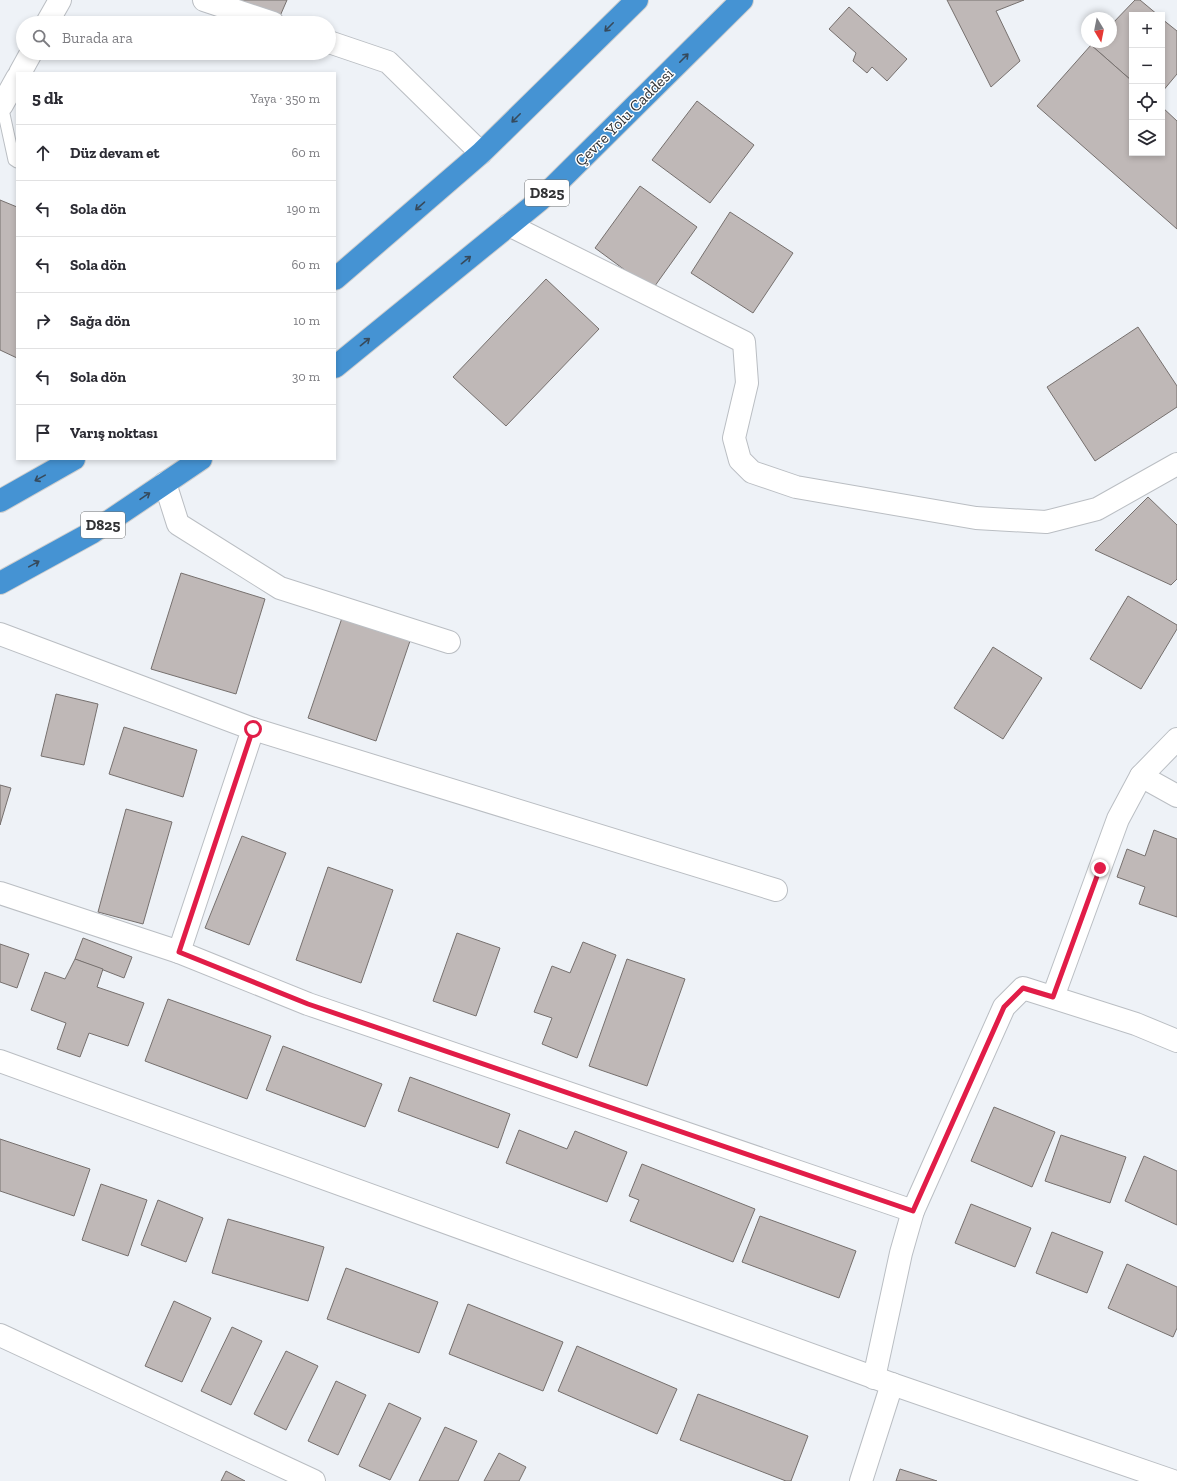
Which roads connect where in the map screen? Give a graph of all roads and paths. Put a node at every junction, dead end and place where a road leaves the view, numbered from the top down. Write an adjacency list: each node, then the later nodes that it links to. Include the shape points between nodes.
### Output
1 (60, 0): 5 (street)
2 (204, 0): 6 (street)
3 (637, 0): 12 (highway, one-way to 12)
4 (742, 0): 14 (highway, Çevre Yolu Caddesi / D825, one-way to 4, via 540,200)
5 (52, 16)
6 (252, 16)
7 (336, 44): 12 (street, via 388,62)
8 (27, 60): 9 (street)
9 (21, 72)
10 (16, 80): 11 (street)
11 (2, 105): 13 (lane)
12 (481, 153): 15 (highway, one-way to 15)
13 (16, 161)
14 (509, 225): 16 (highway, Çevre Yolu Caddesi / D825, one-way to 14); 19 (street, via 744,342 747,383 734,438 740,460 752,472 796,487 976,518 1046,522 1097,509)
15 (336, 278)
16 (336, 366)
17 (72, 460): 21 (highway, one-way to 21)
18 (200, 460): 20 (highway, D825)
19 (1177, 464)
20 (165, 483): 22 (highway, D825, one-way to 20, via 93,532); 24 (street, via 178,524 280,588)
21 (0, 501)
22 (0, 583)
23 (0, 634): 25 (street)
24 (449, 642)
25 (253, 729): 29 (street); 31 (street)
26 (1177, 739): 27 (street)
27 (1141, 776): 28 (street); 32 (street, via 1118,819)
28 (1177, 796)
29 (776, 890)
30 (0, 893): 31 (street)
31 (179, 952): 35 (street, via 308,1004)
32 (1053, 997): 33 (street, via 1136,1024); 35 (street, via 1023,988 1004,1007)
33 (1177, 1041)
34 (0, 1061): 37 (street)
35 (913, 1211): 37 (street, via 901,1253)
36 (0, 1335): 38 (street)
37 (883, 1381): 39 (street); 40 (street)
38 (314, 1481)
39 (861, 1481)
40 (1173, 1481)

